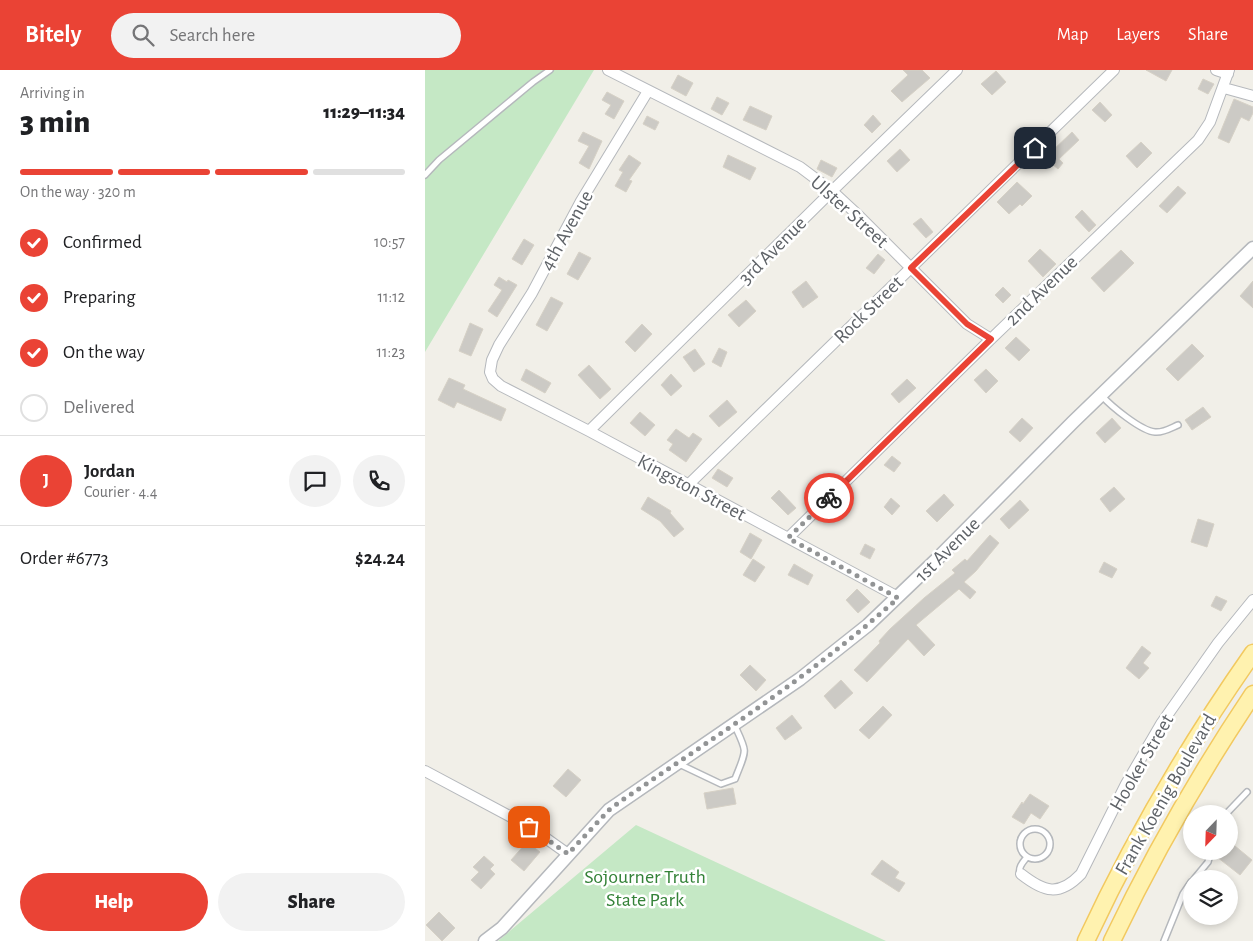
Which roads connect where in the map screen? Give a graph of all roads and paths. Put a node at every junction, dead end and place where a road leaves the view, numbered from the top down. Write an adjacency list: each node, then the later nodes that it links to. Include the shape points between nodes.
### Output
1 (550, 70): 10 (lane)
2 (608, 70): 8 (street, Ulster Street)
3 (957, 70): 11 (street, 3rd Avenue)
4 (1114, 70): 13 (street, Rock Street)
5 (1215, 70): 6 (street)
6 (1228, 72): 7 (street, 2nd Avenue)
7 (1224, 88): 9 (street); 14 (street, 2nd Avenue, via 1210,122 1198,140)
8 (648, 91): 11 (street, Ulster Street, via 800,168); 15 (street, 4th Avenue, via 499,345)
9 (1253, 96)
10 (425, 175)
11 (832, 191): 13 (street, Ulster Street); 18 (street, 3rd Avenue)
12 (1253, 248): 16 (street, 1st Avenue)
13 (911, 268): 14 (street, Ulster Street, via 967,324); 19 (street, Rock Street)
14 (991, 339): 20 (street, 2nd Avenue)
15 (490, 372): 18 (street, Kingston Street, via 501,386)
16 (1101, 395): 17 (lane, via 1111,406 1154,432); 21 (street, 1st Avenue)
17 (1178, 425)
18 (589, 431): 19 (street, Kingston Street)
19 (688, 485): 20 (street, Kingston Street)
20 (788, 538): 21 (street, Kingston Street)
21 (898, 598): 25 (street, 1st Avenue, via 800,679)
22 (1253, 600): 32 (street, Hooker Street, via 1161,724 1126,784 1081,874 1061,889 1048,889)
23 (1253, 652): 35 (main road, Frank Koenig Boulevard, via 1176,769)
24 (1253, 694): 36 (main road, Frank Koenig Boulevard, via 1177,814)
25 (734, 724): 26 (street, 1st Avenue); 26 (lane, via 745,748 745,757 735,779 721,784)
26 (676, 763): 30 (street, 1st Avenue, via 609,810)
27 (425, 771): 30 (street, via 529,827)
28 (1247, 792): 29 (lane)
29 (1235, 805)
30 (568, 854): 34 (street, 1st Avenue, via 502,928)
31 (1027, 857): 31 (lane, via 1041,858 1047,852 1050,844 1047,835 1034,829 1022,836 1020,846); 32 (lane, via 1021,864)
32 (1021, 874)
33 (1183, 894): 37 (lane)
34 (485, 941)
35 (1086, 941)
36 (1112, 941)
37 (1164, 941)

